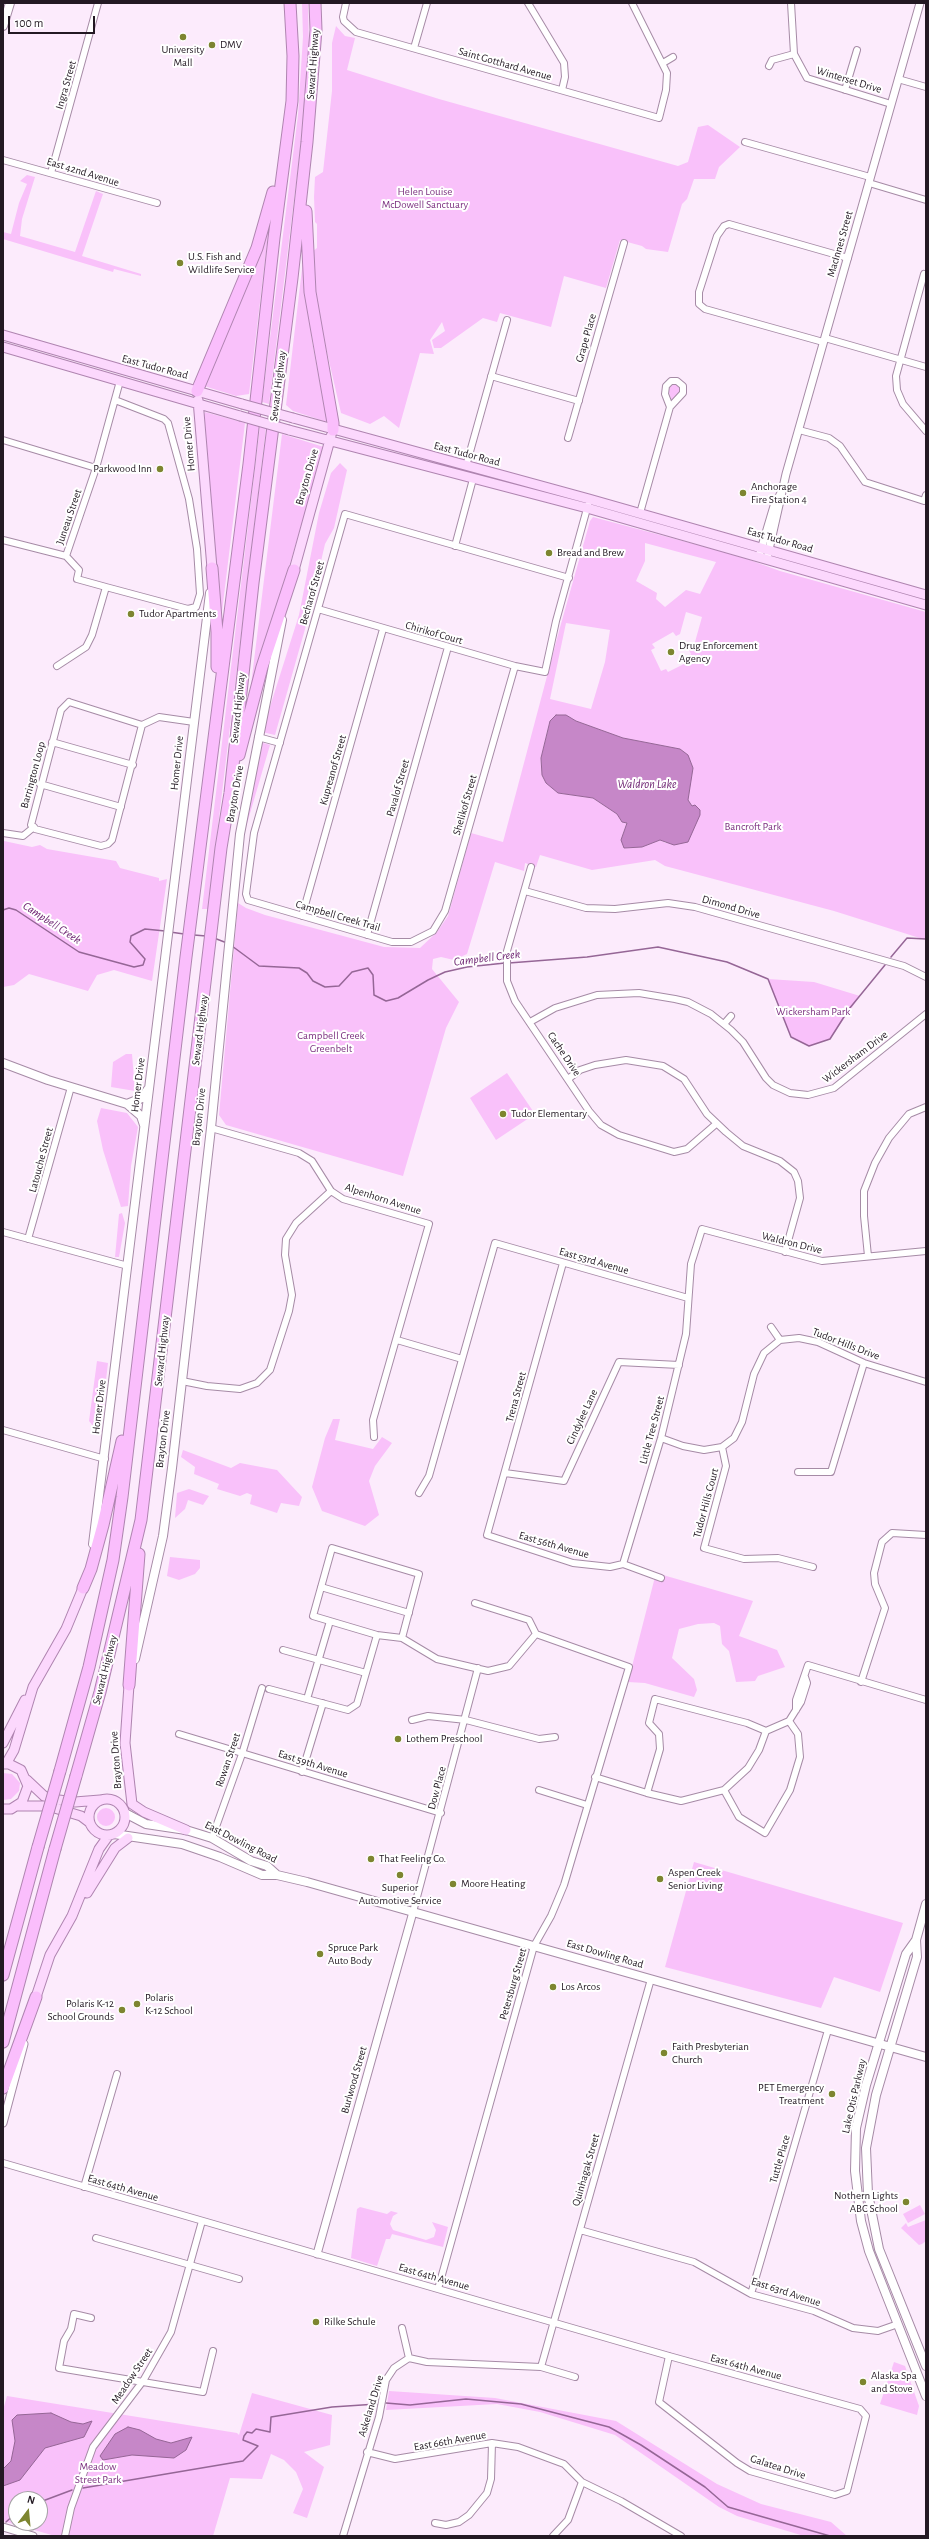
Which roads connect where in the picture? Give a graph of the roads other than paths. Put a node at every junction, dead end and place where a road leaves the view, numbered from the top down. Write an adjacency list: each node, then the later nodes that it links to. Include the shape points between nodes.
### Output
1 (10, 3): 11 (main road)
2 (98, 3): 27 (street, Ingra Street)
3 (290, 3): 22 (highway, Seward Highway)
4 (315, 3): 24 (highway, Seward Highway, via 316,30)
5 (346, 3): 12 (street, Saint Gotthard Avenue, via 343,17 346,26 356,32)
6 (427, 3): 12 (street)
7 (528, 3): 20 (street, via 564,62 565,77)
8 (632, 3): 16 (street)
9 (792, 3): 14 (street, Winterset Drive)
10 (920, 3): 18 (street, MacInnes Street)
11 (3, 26)
12 (414, 48): 20 (street, Saint Gotthard Avenue)
13 (857, 50): 21 (street)
14 (794, 54): 17 (street, via 772,60); 21 (street, Winterset Drive, via 807,78)
15 (673, 57): 16 (street)
16 (663, 63): 20 (street, Saint Gotthard Avenue, via 667,82 659,118)
17 (769, 66)
18 (898, 79): 19 (street); 23 (street, MacInnes Street)
19 (926, 87)
20 (562, 90)
21 (845, 90): 23 (street, Winterset Drive)
22 (292, 101): 42 (highway, via 271,203 257,248); 76 (highway, Seward Highway)
23 (891, 104): 28 (street, MacInnes Street)
24 (307, 142): 47 (highway, via 306,220 310,292); 84 (highway, Seward Highway, via 243,665)
25 (745, 142): 28 (street)
26 (3, 160): 27 (street, East 42nd Avenue)
27 (51, 173): 30 (street, East 42nd Avenue)
28 (869, 180): 29 (street); 32 (street, MacInnes Street)
29 (926, 200)
30 (157, 203)
31 (624, 243): 44 (street, Grape Place)
32 (848, 258): 36 (street, MacInnes Street); 36 (street, via 736,225 724,226 717,236 699,292 699,304 715,312)
33 (925, 274): 38 (street)
34 (507, 320): 40 (street)
35 (3, 335): 42 (main road, East Tudor Road)
36 (824, 340): 38 (street); 48 (street, MacInnes Street)
37 (3, 347): 41 (main road, East Tudor Road)
38 (900, 360): 39 (street); 49 (street, via 896,376 898,394 907,411)
39 (926, 368)
40 (491, 376): 44 (street); 53 (street)
41 (120, 381): 43 (street, Juneau Street); 45 (main road, East Tudor Road)
42 (197, 391): 45 (main road, Homer Drive); 47 (main road, East Tudor Road, bridge)
43 (115, 400): 54 (street, Juneau Street); 68 (street, Homer Drive, via 164,419 168,424 189,500 197,549 200,594 196,607 188,609)
44 (579, 401): 50 (street, Grape Place)
45 (198, 404): 52 (main road, East Tudor Road, bridge); 65 (main road, Homer Drive)
46 (670, 407): 59 (street)
47 (333, 430): 52 (main road, Brayton Drive); 53 (main road, East Tudor Road)
48 (799, 430): 56 (street, via 829,438 840,446 864,482); 62 (street, MacInnes Street, via 782,491 780,508)
49 (926, 431)
50 (568, 438)
51 (3, 440): 54 (street)
52 (330, 442): 55 (main road, East Tudor Road); 66 (main road, Brayton Drive)
53 (466, 466): 57 (main road, East Tudor Road)
54 (96, 468): 63 (street, Juneau Street)
55 (473, 479): 58 (main road, East Tudor Road); 61 (street)
56 (925, 498)
57 (589, 499): 58 (street); 59 (main road, East Tudor Road)
58 (587, 508): 64 (main road, East Tudor Road); 67 (street)
59 (640, 513): 62 (main road, East Tudor Road)
60 (3, 540): 63 (street)
61 (455, 546): 67 (street, Becharof Street); 71 (street, Becharof Street, via 345,514)
62 (765, 549): 64 (street, MacInnes Street); 69 (main road, East Tudor Road)
63 (66, 556): 68 (street, Juneau Street, via 79,570 78,579)
64 (763, 558): 70 (main road, East Tudor Road)
65 (212, 568): 76 (highway, via 217,632); 77 (main road, Homer Drive)
66 (294, 570): 79 (main road, Brayton Drive); 84 (highway, via 262,667)
67 (569, 578): 75 (street, Chirikof Court, via 545,672)
68 (106, 588): 74 (street, via 86,647)
69 (926, 595)
70 (926, 605)
71 (318, 609): 72 (street, Chirikof Court); 81 (street, Becharof Street)
72 (383, 629): 73 (street, Chirikof Court); 91 (street, Kupreanof Street)
73 (448, 647): 75 (street, Chirikof Court); 92 (street, Pavalof Street)
74 (57, 666)
75 (515, 666): 93 (street, Shelikof Street, via 444,914 433,931)
76 (216, 716): 128 (highway, Seward Highway)
77 (194, 722): 78 (street, via 159,717); 101 (main road, Homer Drive)
78 (142, 725): 80 (street, Barrington Loop, via 69,702 61,710); 82 (street)
79 (258, 737): 81 (street); 107 (main road, Brayton Drive, via 240,834)
80 (52, 742): 82 (street); 83 (street, Barrington Loop)
81 (280, 743): 90 (street, Becharof Street, via 252,841 246,894)
82 (133, 765): 85 (street)
83 (40, 784): 85 (street); 86 (street, Barrington Loop, via 31,817 31,825)
84 (230, 793): 137 (highway, Seward Highway, via 221,848 210,960)
85 (121, 807): 86 (street, via 112,840 101,846)
86 (34, 827): 87 (street, via 23,836)
87 (3, 833)
88 (531, 867): 89 (street, Cache Drive)
89 (525, 891): 94 (street, Dimond Drive, via 593,908 668,903 695,907 904,966); 97 (street, Cache Drive, via 506,958 506,972 515,1001)
90 (251, 902): 91 (street, Campbell Creek Trail)
91 (302, 916): 92 (street, Campbell Creek Trail)
92 (366, 935): 93 (street, Campbell Creek Trail, via 392,942 411,942)
93 (419, 939)
94 (926, 977)
95 (926, 1014): 98 (street, Wickersham Drive, via 834,1088 808,1095 790,1093 773,1085 763,1075 742,1042)
96 (731, 1016): 98 (street)
97 (530, 1022): 98 (street, Wickersham Drive, via 572,1001 625,992 658,995 688,1002); 100 (street, Cache Drive)
98 (724, 1024)
99 (3, 1063): 102 (main road)
100 (568, 1079): 105 (street, via 580,1070 611,1061 634,1060 663,1066 684,1079); 105 (street, Cache Drive, via 601,1125 627,1138 666,1150 681,1152 693,1145)
101 (150, 1086): 103 (main road, via 142,1098); 106 (main road, Homer Drive)
102 (72, 1087): 103 (main road); 113 (street, Latouche Street)
103 (127, 1104): 106 (main road, via 141,1116)
104 (926, 1107): 116 (street, via 909,1114 889,1138 864,1191)
105 (716, 1124): 109 (street, via 743,1146 780,1162)
106 (145, 1126): 118 (main road, Homer Drive)
107 (211, 1128): 110 (street, Alpenhorn Avenue, via 299,1153 312,1161); 126 (main road, Brayton Drive)
108 (798, 1167): 109 (street)
109 (793, 1171): 115 (street, via 798,1181 800,1198)
110 (331, 1191): 121 (street, Alpenhorn Avenue, via 347,1200 429,1224); 126 (street, via 296,1223 286,1239 285,1255 292,1295 270,1370 257,1383 240,1389)
111 (702, 1229): 115 (street, Waldron Drive); 119 (street, Little Tree Street, via 691,1264)
112 (3, 1232): 113 (street)
113 (28, 1239): 118 (street)
114 (926, 1251): 116 (street, Waldron Drive)
115 (785, 1252): 116 (street, Waldron Drive, via 822,1262)
116 (868, 1256)
117 (563, 1263): 119 (street, East 53rd Avenue); 123 (street, East 53rd Avenue, via 495,1243); 135 (street, Trena Street)
118 (128, 1266): 133 (main road, Homer Drive)
119 (688, 1298): 125 (street, Little Tree Street, via 686,1334)
120 (770, 1327): 122 (street)
121 (397, 1340): 123 (street); 130 (street, via 373,1420)
122 (780, 1340): 124 (street, Tudor Hills Drive, via 798,1338 818,1342); 132 (street, via 764,1353 754,1374 742,1422 734,1438)
123 (462, 1359): 136 (street, via 429,1476)
124 (864, 1363): 127 (street, Tudor Hills Drive); 134 (street, via 831,1472)
125 (679, 1365): 131 (street, Little Tree Street); 135 (street, Cindylee Lane, via 619,1362 564,1481)
126 (182, 1382): 156 (main road, Brayton Drive, via 163,1536)
127 (926, 1382)
128 (134, 1388): 144 (highway, via 103,1525 91,1570); 196 (highway, Seward Highway, bridge, via 113,1560 89,1667)
129 (3, 1430): 133 (street)
130 (374, 1437)
131 (660, 1438): 132 (street, via 704,1450); 140 (street, Little Tree Street)
132 (722, 1447): 141 (street, Tudor Hills Court, via 726,1466 704,1548 744,1559 778,1558)
133 (105, 1459): 144 (main road, Homer Drive, via 97,1524)
134 (798, 1472)
135 (505, 1473): 138 (street, Trena Street)
136 (418, 1493)
137 (142, 1520): 156 (highway); 200 (highway, Seward Highway, bridge, via 100,1692)
138 (487, 1535): 140 (street, East 56th Avenue, via 573,1563 599,1567)
139 (926, 1535): 155 (street, via 892,1533 882,1542 874,1573 874,1584 885,1608)
140 (624, 1564): 142 (street, East 56th Avenue)
141 (813, 1567)
142 (662, 1578)
143 (321, 1587): 146 (street); 146 (street, via 332,1548 419,1574); 147 (street, via 313,1616)
144 (83, 1588): 157 (main road, Homer Drive, via 66,1629)
145 (475, 1603): 148 (street, via 529,1620)
146 (409, 1613): 150 (street)
147 (330, 1621): 149 (street); 152 (street)
148 (536, 1634): 153 (street, via 509,1666 488,1671); 173 (street, Petersburg Street, via 630,1666)
149 (377, 1635): 150 (street); 154 (street)
150 (402, 1638): 153 (street, via 437,1659)
151 (283, 1650): 152 (street)
152 (318, 1661): 154 (street); 160 (street)
153 (478, 1668): 164 (street, Dow Place)
154 (366, 1673): 162 (street, via 357,1704 348,1710)
155 (861, 1682): 161 (street); 165 (street, via 808,1665 796,1700 796,1710)
156 (129, 1685): 177 (main road, Brayton Drive, via 125,1743)
157 (33, 1687): 169 (main road); 171 (main road, Homer Drive, via 14,1750)
158 (262, 1688): 170 (street, Rowan Street)
159 (269, 1688): 160 (street)
160 (307, 1699): 162 (street)
161 (926, 1700)
162 (323, 1703): 172 (street)
163 (412, 1720): 164 (street, via 428,1716)
164 (466, 1720): 168 (street, via 539,1739); 184 (street, Dow Place)
165 (789, 1721): 166 (street); 176 (street, via 798,1734 800,1757 790,1790 765,1833 739,1817)
166 (766, 1731): 176 (street, via 760,1750 748,1768); 178 (street, via 747,1723 655,1699 649,1723 659,1734 660,1749)
167 (179, 1734): 170 (street, East 59th Avenue)
168 (555, 1738)
169 (3, 1743)
170 (242, 1754): 172 (street, East 59th Avenue); 189 (street, Rowan Street)
171 (4, 1764): 174 (main road, via 20,1770)
172 (302, 1772): 184 (street, East 59th Avenue)
173 (595, 1777): 178 (street); 180 (street, Petersburg Street)
174 (27, 1780): 179 (main road, via 44,1796 59,1800 75,1802); 181 (main road, via 28,1792)
175 (539, 1790): 180 (street)
176 (724, 1790): 178 (street, via 681,1801)
177 (130, 1794): 183 (main road, Brayton Drive); 186 (main road, via 132,1804 144,1812)
178 (647, 1794)
179 (105, 1799): 183 (main road, via 116,1801); 185 (main road, via 92,1807)
180 (587, 1805): 195 (street, Petersburg Street, via 564,1885 551,1916)
181 (17, 1806): 182 (main road); 185 (main road, via 48,1806 81,1816)
182 (3, 1809)
183 (124, 1811): 186 (main road, East Dowling Road, via 146,1824); 187 (main road, via 123,1827)
184 (441, 1813): 192 (street, Dow Place)
185 (89, 1822): 187 (main road, via 94,1830)
186 (186, 1830): 189 (main road, East Dowling Road)
187 (111, 1835): 188 (main road, East Dowling Road); 193 (main road, via 94,1861)
188 (128, 1838): 190 (main road, East Dowling Road, via 182,1844 214,1854 262,1875); 193 (main road, via 115,1848)
189 (212, 1838): 190 (main road, East Dowling Road, via 251,1861 267,1866)
190 (278, 1875): 192 (main road, East Dowling Road)
191 (926, 1904): 194 (main road, Lake Otis Parkway)
192 (413, 1912): 195 (main road, East Dowling Road); 212 (street, Burlwood Street)
193 (72, 1916): 198 (main road, via 50,1955)
194 (916, 1940): 201 (main road, Lake Otis Parkway, via 906,1954); 202 (main road, Lake Otis Parkway, via 917,1957)
195 (534, 1946): 197 (main road, East Dowling Road); 215 (street, Petersburg Street)
196 (3, 1975)
197 (652, 1979): 199 (main road, East Dowling Road); 210 (street, Quinhagak Street)
198 (36, 1996): 205 (highway); 206 (street)
199 (828, 2030): 201 (main road, East Dowling Road); 216 (street, Tuttle Place)
200 (3, 2042)
201 (878, 2044): 202 (main road, East Dowling Road); 219 (main road, Lake Otis Parkway, via 856,2128 854,2171 861,2221 869,2251)
202 (890, 2047): 203 (main road, East Dowling Road); 221 (main road, Lake Otis Parkway, via 869,2124 866,2148 868,2194 880,2249)
203 (926, 2057)
204 (117, 2074): 208 (street)
205 (3, 2088)
206 (3, 2124)
207 (3, 2164): 208 (street, East 64th Avenue)
208 (84, 2187): 209 (street, East 64th Avenue)
209 (202, 2221): 212 (street, East 64th Avenue); 213 (street, Meadow Street)
210 (580, 2230): 216 (street, East 63rd Avenue, via 694,2262); 218 (street, Quinhagak Street)
211 (96, 2238): 213 (street)
212 (317, 2254): 215 (street, East 64th Avenue)
213 (190, 2265): 214 (street); 229 (street, Meadow Street, via 171,2332)
214 (239, 2279)
215 (438, 2289): 218 (street, East 64th Avenue)
216 (751, 2294): 219 (street, East 63rd Avenue, via 814,2311 853,2328 878,2331)
217 (91, 2318): 229 (street, via 74,2314 64,2341 59,2368)
218 (554, 2323): 223 (street, East 64th Avenue); 226 (street, Quinhagak Street)
219 (898, 2324): 221 (main road); 227 (main road, Lake Otis Parkway)
220 (402, 2328): 224 (street)
221 (917, 2344): 225 (main road, Lake Otis Parkway)
222 (213, 2351): 229 (street, via 203,2392)
223 (669, 2356): 231 (street, East 64th Avenue); 231 (street, Galatea Drive, via 659,2402 750,2471 835,2495 847,2491 866,2416)
224 (409, 2358): 226 (street, via 427,2362); 233 (street, Askeland Drive, via 394,2368 386,2380 379,2417)
225 (926, 2366)
226 (541, 2367): 228 (street)
227 (923, 2376): 230 (main road, Lake Otis Parkway)
228 (575, 2377)
229 (143, 2381): 239 (street, Meadow Street, via 93,2447 71,2508)
230 (926, 2396)
231 (860, 2409)
232 (492, 2443): 233 (street, East 66th Avenue, via 395,2459); 234 (street, East 66th Avenue, via 518,2447 553,2458 564,2464); 235 (street, via 491,2479 487,2493 474,2510 459,2522)
233 (367, 2452): 240 (street, Askeland Drive)
234 (582, 2482): 237 (street, East 66th Avenue, via 620,2501); 241 (street, via 568,2520)
235 (435, 2524)
236 (3, 2527): 238 (street)
237 (666, 2533): 242 (street, East 66th Avenue)
238 (33, 2536)
239 (65, 2536)
240 (343, 2536)
241 (553, 2536)
242 (681, 2536)

